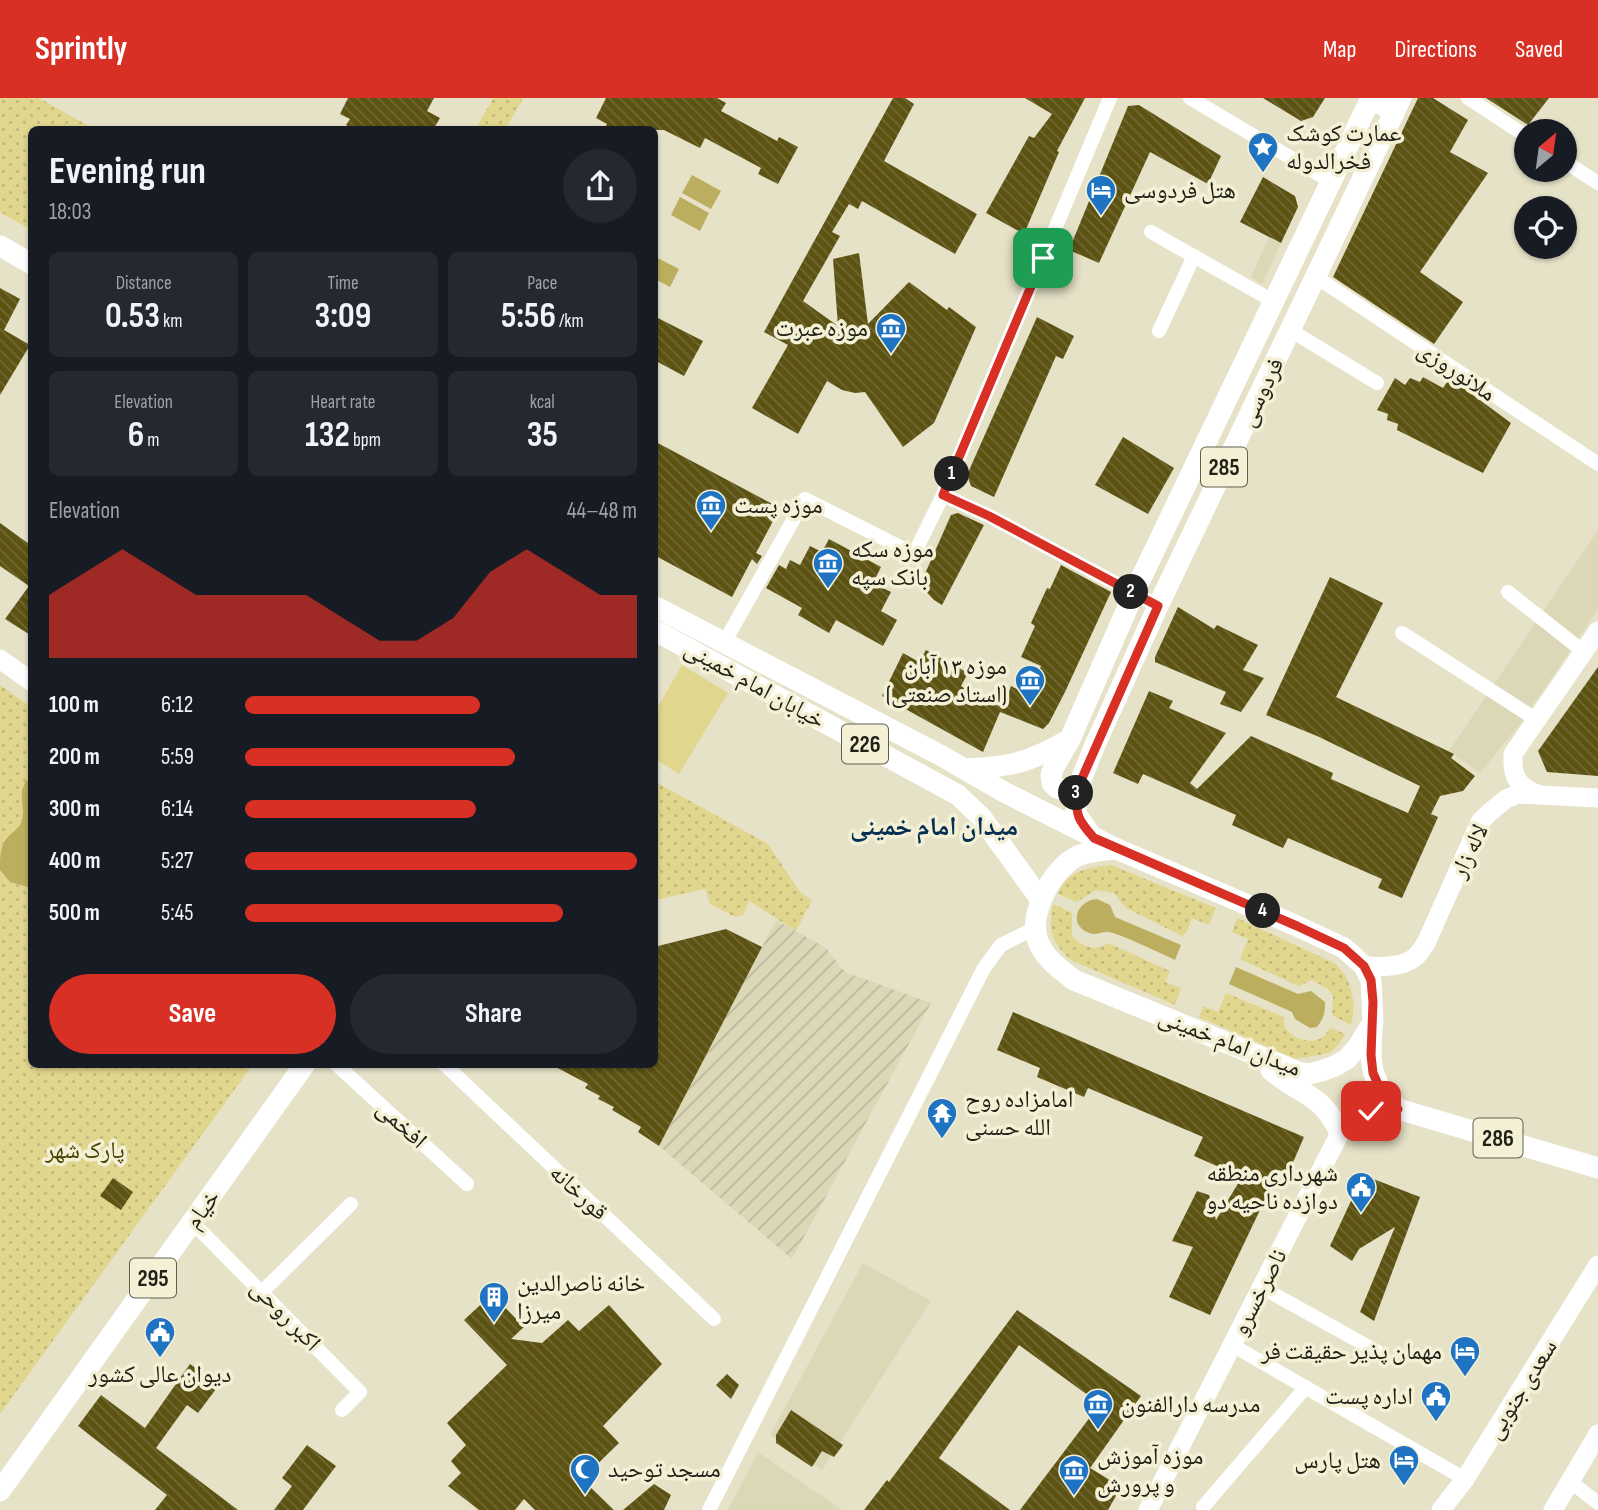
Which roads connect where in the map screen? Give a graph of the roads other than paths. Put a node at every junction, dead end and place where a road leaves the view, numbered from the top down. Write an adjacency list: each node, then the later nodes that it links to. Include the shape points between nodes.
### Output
1 (1110, 98): 21 (street)
2 (1190, 98): 8 (street)
3 (1371, 98): 5 (main road); 8 (main road, فردوسی / 285)
4 (1468, 98): 6 (street)
5 (1398, 105): 10 (main road, فردوسی / 285)
6 (1514, 128)
7 (1577, 169): 9 (street)
8 (1330, 181): 10 (main road); 16 (main road, فردوسی / 285)
9 (1598, 183)
10 (1356, 195): 15 (main road, فردوسی / 285)
11 (1151, 232): 13 (street)
12 (0, 246): 14 (main road)
13 (1194, 256): 16 (street); 18 (street)
14 (28, 262)
15 (1316, 277): 17 (main road, فردوسی / 285); 20 (street, ملانوروزی)
16 (1273, 301): 23 (main road, فردوسی / 285)
17 (1290, 330): 19 (street); 24 (main road, فردوسی / 285)
18 (1159, 331)
19 (1377, 383)
20 (1598, 464)
21 (943, 495): 23 (street); 29 (street, via 914,554 806,499)
22 (1508, 592): 30 (street)
23 (1134, 593): 24 (main road); 34 (main road, فردوسی / 285)
24 (1158, 606): 36 (main road, فردوسی / 285)
25 (658, 608): 29 (main road, خیابان امام خمینی / 226)
26 (1598, 631): 30 (main road)
27 (658, 633): 41 (main road, خیابان امام خمینی / 226, via 958,795 981,817)
28 (1402, 633): 33 (street)
29 (724, 643): 35 (main road, خیابان امام خمینی / 226)
30 (1584, 652): 33 (main road)
31 (0, 659): 32 (main road)
32 (28, 679)
33 (1537, 720): 37 (main road, via 1513,754 1513,769 1516,781)
34 (1070, 739): 35 (main road, via 1037,758 1002,767); 36 (main road, فردوسی, via 1051,775 1057,788)
35 (966, 769): 39 (main road, 226)
36 (1076, 792): 39 (main road, via 1076,814)
37 (1537, 794): 38 (main road); 43 (main road, لاله زار, via 1506,799 1480,822 1426,943 1414,958 1397,965)
38 (1598, 799)
39 (1094, 838): 40 (main road, 226)
40 (1117, 849): 41 (main road, میدان امام خمینی, via 1078,856 1057,872); 43 (main road, via 1344,948)
41 (1041, 900): 42 (main road, میدان امام خمینی)
42 (1037, 927): 45 (main road, میدان امام خمینی, via 1037,939 1047,958 1074,980); 69 (street, via 1001,944 984,968)
43 (1364, 966): 44 (main road, via 1371,980)
44 (1373, 1022): 45 (main road, میدان امام خمینی, via 1347,1059 1321,1071 1298,1072); 49 (main road, via 1373,1073 1381,1091)
45 (1253, 1055): 50 (main road, via 1286,1083 1325,1106)
46 (302, 1068): 54 (main road, خیام / 295)
47 (340, 1068): 52 (street, افخمی)
48 (448, 1068): 58 (street, قورخانه)
49 (1398, 1109): 50 (main road, ناصرخسرو, via 1371,1111); 51 (main road, 286)
50 (1340, 1133): 56 (main road, ناصرخسرو)
51 (1598, 1168)
52 (467, 1184)
53 (351, 1204): 57 (street)
54 (192, 1222): 57 (street, اکبر روحی); 66 (main road, خیام / 295)
55 (1598, 1265): 64 (main road, سعدی جنوبی)
56 (1261, 1287): 59 (main road, ناصرخسرو); 60 (street)
57 (263, 1291): 62 (street, اکبر روحی, via 360,1392)
58 (714, 1320)
59 (1232, 1345): 61 (street); 70 (main road, ناصرخسرو)
60 (1378, 1352)
61 (1306, 1387): 64 (street); 68 (street)
62 (342, 1410)
63 (1598, 1434): 65 (main road)
64 (1465, 1479): 71 (main road, سعدی جنوبی)
65 (1571, 1482): 67 (street); 72 (main road)
66 (0, 1491)
67 (1598, 1503)
68 (1203, 1507)
69 (709, 1510)
70 (1148, 1510)
71 (1441, 1510)
72 (1553, 1510)

